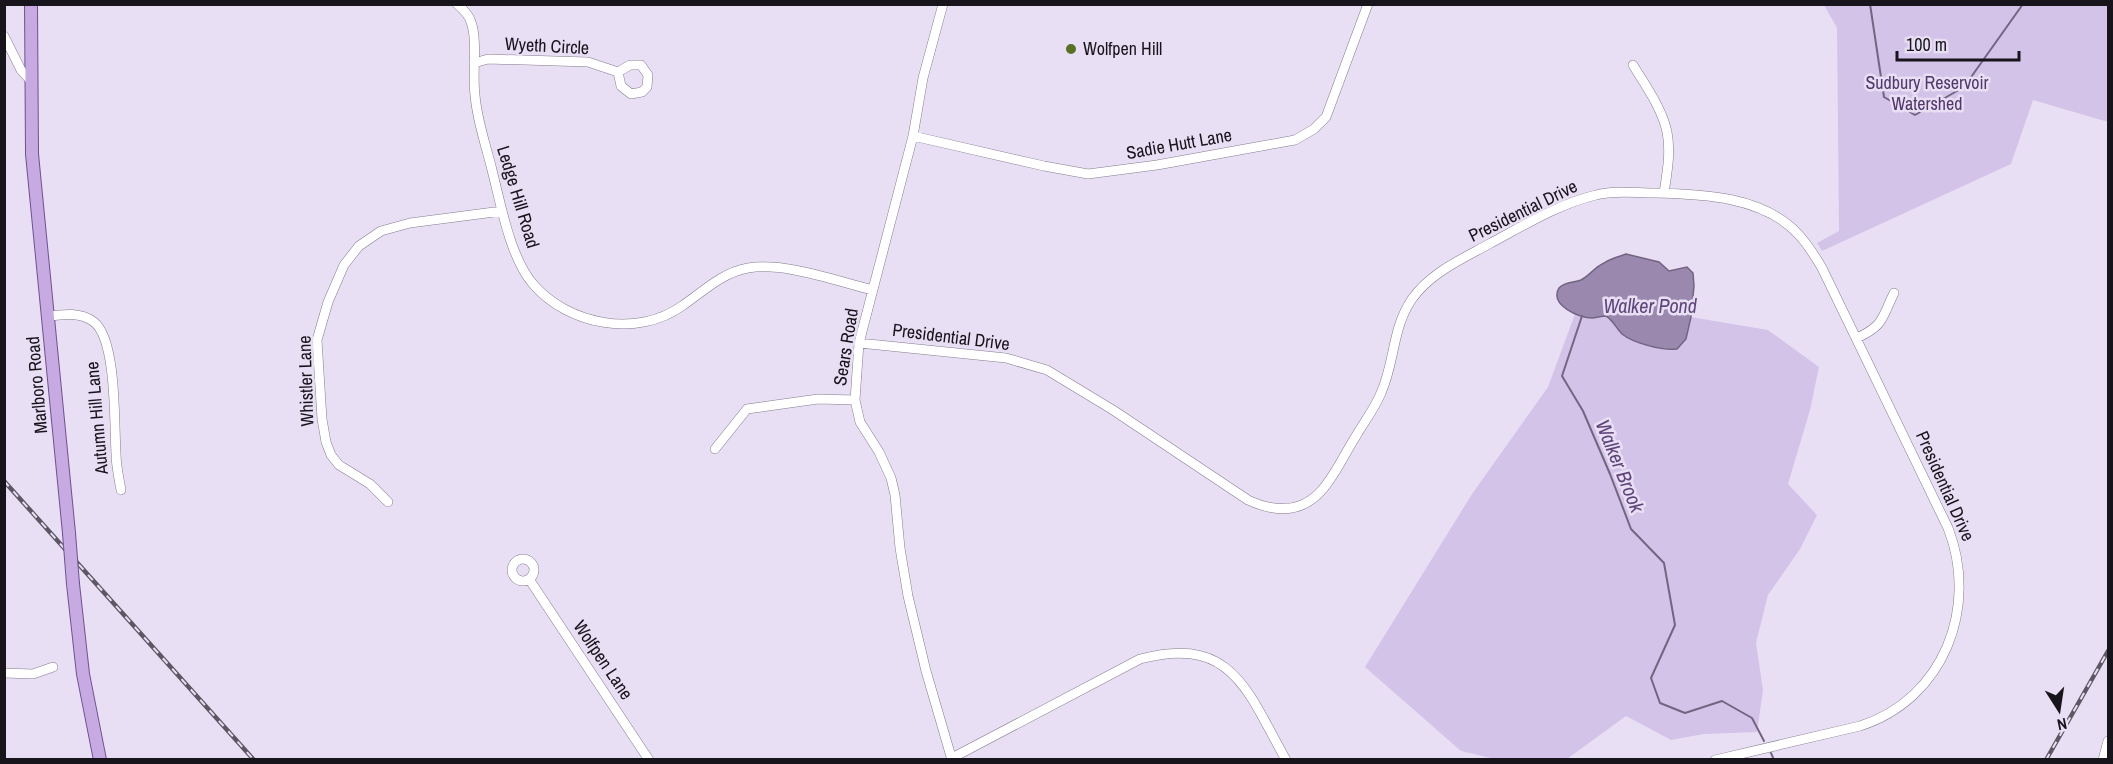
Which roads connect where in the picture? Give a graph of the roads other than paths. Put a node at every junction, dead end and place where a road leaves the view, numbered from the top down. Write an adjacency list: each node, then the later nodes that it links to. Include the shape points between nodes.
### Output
1 (31, 4): 9 (main road, Marlboro Road)
2 (457, 4): 6 (street, Ledge Hill Road, via 471,22)
3 (943, 4): 10 (street, Sears Road, via 923,78)
4 (1368, 4): 10 (street, Sadie Hutt Lane, via 1326,117 1295,140 1088,174)
5 (4, 36): 9 (street)
6 (474, 63): 8 (street, Wyeth Circle, via 488,59 588,62); 12 (street, Ledge Hill Road, via 479,123)
7 (1633, 64): 11 (street, via 1667,132)
8 (618, 72)
9 (31, 81): 15 (main road, Marlboro Road, via 32,154)
10 (913, 136): 13 (street, Sears Road)
11 (1664, 193): 16 (street, Presidential Drive, via 1743,203 1786,223 1811,251); 17 (street, Presidential Drive, via 1614,192 1579,200 1436,275 1402,315 1381,394 1329,480 1313,498 1290,508 1272,509 1248,500 1047,370 1006,358)
12 (502, 211): 13 (street, Ledge Hill Road, via 528,278 542,294 592,321 622,324 655,319 680,308 708,285 735,271 751,268 804,273); 21 (street, Whistler Lane, via 410,223 381,231 359,246 344,264 328,302 317,340 326,442 339,465 370,484)
13 (873, 290): 17 (street, Sears Road)
14 (1894, 292): 16 (street, via 1877,327)
15 (48, 316): 20 (street, Autumn Hill Lane, via 85,316 96,323 103,335 114,388 117,470); 26 (main road, Marlboro Road, bridge, via 83,674)
16 (1857, 338): 30 (street, Presidential Drive, via 1954,541 1960,595 1954,629 1946,650 1923,685 1881,717 1860,726)
17 (860, 343): 18 (street, Sears Road)
18 (855, 400): 19 (street, via 818,399 747,409); 28 (street, Sears Road, via 860,422 891,478 908,596)
19 (715, 449)
20 (122, 490)
21 (388, 502)
22 (529, 579): 27 (street, Wolfpen Lane)
23 (53, 667): 24 (street, via 33,674)
24 (4, 673)
25 (2109, 741): 31 (street)
26 (100, 759)
27 (649, 759)
28 (952, 759): 29 (street, via 1140,659 1180,653 1220,664 1243,683)
29 (1286, 759)
30 (1714, 759)
31 (2103, 759)

